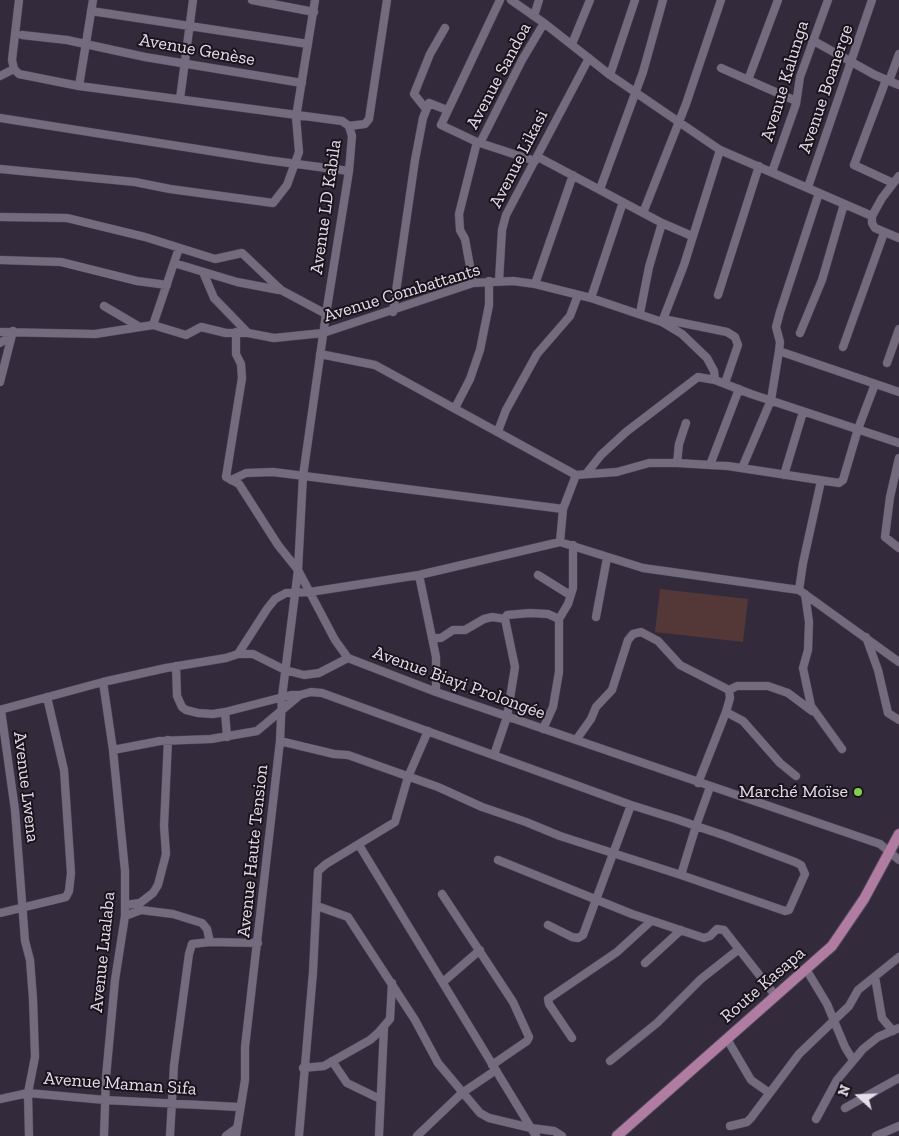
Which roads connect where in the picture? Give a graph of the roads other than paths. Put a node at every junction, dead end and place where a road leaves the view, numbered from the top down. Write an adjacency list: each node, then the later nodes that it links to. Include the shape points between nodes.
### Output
1 (18, 0): 33 (street, via 12,60)
2 (93, 0): 17 (street)
3 (193, 0): 21 (street)
4 (252, 0): 18 (street)
5 (315, 0): 18 (street)
6 (387, 0): 49 (street, via 369,119 364,124)
7 (500, 0): 45 (street)
8 (511, 0): 19 (street)
9 (539, 0): 19 (street, Avenue Sandoa)
10 (590, 0): 27 (street)
11 (635, 0): 35 (street)
12 (664, 0): 41 (street)
13 (721, 0): 48 (street)
14 (778, 0): 36 (street)
15 (828, 0): 24 (street, Avenue Kalunga)
16 (872, 0): 31 (street, Avenue Boanerge)
17 (91, 11): 21 (street); 25 (street)
18 (314, 12): 26 (street)
19 (534, 16): 20 (street)
20 (544, 23): 27 (street); 50 (street, Avenue Sandoa)
21 (188, 26): 26 (street); 30 (street)
22 (445, 28): 44 (street, via 430,54 414,94)
23 (22, 35): 25 (street, Avenue Genèse)
24 (812, 40): 31 (street); 43 (street, Avenue Kalunga, via 798,82)
25 (87, 44): 30 (street, Avenue Genèse); 40 (street)
26 (308, 44): 38 (street)
27 (572, 44): 29 (street)
28 (899, 54): 37 (street)
29 (588, 58): 35 (street); 52 (street, Avenue Likasi)
30 (184, 62): 38 (street, Avenue Genèse); 42 (street)
31 (851, 62): 37 (street); 61 (street, Avenue Boanerge)
32 (721, 68): 36 (street)
33 (14, 69): 34 (street); 40 (street, Avenue LD Kabila, via 19,74)
34 (0, 76)
35 (610, 76): 41 (street)
36 (748, 80): 43 (street)
37 (887, 80): 39 (street); 60 (street, via 854,165)
38 (302, 83): 46 (street)
39 (899, 85)
40 (79, 86): 42 (street, Avenue LD Kabila)
41 (636, 93): 48 (street); 62 (street)
42 (180, 99): 46 (street, Avenue LD Kabila)
43 (796, 101): 57 (street, Avenue Kalunga)
44 (426, 109): 45 (street, via 430,103); 87 (street, via 415,160)
45 (447, 110): 50 (street, via 441,126)
46 (296, 117): 49 (street, Avenue LD Kabila, via 342,121); 53 (street, via 300,149)
47 (0, 118): 53 (street)
48 (679, 121): 51 (street); 66 (street)
49 (349, 126): 56 (street, Avenue LD Kabila, via 352,136)
50 (479, 142): 52 (street); 79 (street, Avenue Sandoa, via 459,214)
51 (720, 150): 54 (street); 71 (street)
52 (537, 159): 58 (street); 78 (street, Avenue Likasi, via 504,223)
53 (296, 164): 55 (street, via 288,185 273,203 135,182); 56 (street)
54 (759, 166): 57 (street); 84 (street)
55 (0, 169)
56 (349, 171): 89 (street, Avenue LD Kabila)
57 (772, 172): 61 (street)
58 (574, 176): 62 (street); 80 (street)
59 (899, 176): 60 (street)
60 (893, 183): 67 (street)
61 (808, 188): 63 (street)
62 (600, 189): 64 (street)
63 (819, 193): 65 (street); 102 (street, via 776,327)
64 (623, 202): 66 (street); 85 (street)
65 (844, 204): 67 (street); 98 (street, via 822,280)
66 (643, 213): 69 (street)
67 (872, 216): 70 (street, via 872,224)
68 (0, 217): 73 (street, via 67,218)
69 (662, 223): 71 (street); 88 (street)
70 (884, 234): 72 (street); 101 (street)
71 (692, 236): 90 (street)
72 (899, 238)
73 (179, 248): 75 (street); 82 (street, via 215,259 242,253)
74 (0, 260): 81 (street, via 61,262)
75 (174, 263): 76 (street); 81 (street)
76 (203, 272): 82 (street); 96 (street, via 214,298)
77 (489, 281): 78 (street, Avenue Combattants); 79 (street, Avenue Combattants); 112 (street, via 489,305 480,350)
78 (499, 281): 80 (street, Avenue Combattants)
79 (473, 283): 87 (street, Avenue Combattants)
80 (536, 284): 83 (street, Avenue Combattants)
81 (167, 286): 91 (street)
82 (281, 290): 89 (street)
83 (578, 295): 85 (street, Avenue Combattants); 116 (street, via 570,316 537,354)
84 (718, 295)
85 (591, 298): 88 (street, Avenue Combattants)
86 (104, 306): 92 (street)
87 (393, 312): 97 (street, Avenue Combattants)
88 (640, 313): 90 (street, Avenue Combattants)
89 (326, 314): 97 (street, Avenue LD Kabila)
90 (662, 320): 105 (street, Avenue Combattants, via 707,358); 107 (street, via 727,332 734,337 738,344)
91 (154, 325): 92 (street); 95 (street, Avenue Combattants, via 186,335 201,327)
92 (138, 326): 99 (street, via 95,334)
93 (899, 329): 104 (street)
94 (0, 332): 99 (street)
95 (236, 332): 96 (street, Avenue Combattants); 126 (street, via 236,354 242,378)
96 (248, 333): 97 (street, Avenue Combattants, via 274,338)
97 (323, 333): 103 (street, Avenue LD Kabila)
98 (800, 333)
99 (12, 334): 100 (street); 106 (street)
100 (0, 343)
101 (843, 347)
102 (779, 351): 108 (street); 111 (street)
103 (320, 354): 112 (street, via 375,365); 125 (street, Avenue LD Kabila)
104 (887, 363)
105 (716, 380): 107 (street); 122 (street, via 698,377 626,432)
106 (0, 382)
107 (725, 383): 109 (street)
108 (875, 384): 110 (street); 115 (street)
109 (739, 389): 111 (street); 120 (street)
110 (899, 392)
111 (771, 400): 113 (street); 121 (street)
112 (455, 408): 116 (street)
113 (803, 412): 115 (street); 124 (street)
114 (686, 423): 119 (street, via 678,444)
115 (858, 429): 117 (street); 127 (street, via 843,480 839,483)
116 (498, 431): 123 (street)
117 (899, 443)
118 (899, 458): 131 (street, via 885,530 888,541)
119 (677, 463): 120 (street); 122 (street, via 649,463 617,472)
120 (710, 465): 121 (street)
121 (742, 468): 124 (street)
122 (586, 474): 123 (street)
123 (576, 475): 128 (street)
124 (784, 475): 127 (street)
125 (303, 476): 126 (street, via 273,472); 128 (street); 133 (street, Avenue LD Kabila)
126 (228, 478): 133 (street, via 239,484)
127 (822, 481): 138 (street, via 802,563)
128 (562, 510): 129 (street)
129 (560, 542): 130 (street); 134 (street)
130 (573, 545): 132 (street); 139 (street, via 573,588)
131 (899, 548)
132 (607, 558): 138 (street, via 643,568); 140 (street)
133 (298, 570): 136 (street, Avenue Haute Tension); 137 (street)
134 (419, 574): 137 (street); 144 (street)
135 (538, 575): 139 (street)
136 (296, 592): 137 (street); 145 (street, via 275,599); 149 (street, Avenue Haute Tension)
137 (310, 592): 146 (street)
138 (802, 592): 143 (street); 157 (street, via 809,622 808,650 803,668)
139 (570, 595): 142 (street)
140 (596, 617)
141 (505, 619): 142 (street, via 507,615 530,614 548,614); 144 (street, via 484,619 465,630 453,630 441,638); 161 (street, via 515,667)
142 (559, 619): 163 (street, via 559,672 553,707)
143 (866, 637): 147 (street); 162 (street, via 888,713)
144 (432, 638): 152 (street, via 436,657)
145 (238, 654): 148 (street, Avenue Biayi Prolongée); 149 (street, Avenue Biayi Prolongée, via 254,654)
146 (348, 658): 149 (street, Avenue Biayi Prolongée, via 319,673 304,675); 152 (street, Avenue Biayi Prolongée)
147 (899, 662)
148 (176, 666): 150 (street, Avenue Biayi Prolongée); 158 (street, via 177,696 182,707 213,714)
149 (285, 670): 155 (street, Avenue Haute Tension)
150 (102, 682): 154 (street, Avenue Biayi Prolongée); 170 (street, Avenue Lualaba)
151 (730, 690): 157 (street, via 738,686 768,686 788,693); 160 (street); 167 (street, via 680,665 658,641 637,632 628,640 612,690 596,707)
152 (436, 692): 161 (street, Avenue Biayi Prolongée)
153 (300, 695): 155 (street); 159 (street); 164 (street, via 322,693)
154 (47, 697): 156 (street, Avenue Biayi Prolongée); 189 (street, via 64,770 70,880 66,897)
155 (282, 697): 158 (street); 159 (street, Avenue Haute Tension)
156 (0, 710): 189 (street, Avenue Lwena, via 15,810)
157 (812, 710): 169 (street)
158 (225, 712): 165 (street)
159 (281, 712): 165 (street, via 257,731); 168 (street, Avenue Haute Tension)
160 (726, 712): 172 (street, via 743,721 780,763); 174 (street)
161 (506, 716): 163 (street, Avenue Biayi Prolongée); 171 (street)
162 (899, 720)
163 (543, 729): 167 (street, Avenue Biayi Prolongée)
164 (428, 731): 171 (street); 173 (street)
165 (227, 737): 166 (street)
166 (168, 740): 170 (street); 187 (street, via 166,854 158,885 140,902)
167 (576, 740): 174 (street, Avenue Biayi Prolongée)
168 (280, 741): 173 (street, via 348,755); 196 (street, Avenue Haute Tension)
169 (842, 749)
170 (113, 750): 187 (street, Avenue Lualaba, via 125,871)
171 (494, 755): 176 (street)
172 (796, 776)
173 (408, 777): 179 (street, via 395,822); 181 (street, via 560,836)
174 (698, 783): 175 (street, Avenue Biayi Prolongée)
175 (710, 788): 177 (street); 180 (street, Avenue Biayi Prolongée, via 880,844)
176 (631, 805): 177 (street); 181 (street)
177 (696, 826): 184 (street); 184 (street, via 795,862 804,869 803,882 792,907 785,911)
178 (899, 834): 180 (main road, Route Kasapa)
179 (359, 845): 188 (street, via 320,867); 203 (street)
180 (890, 851): 183 (street, Avenue Biayi Prolongée); 201 (main road, Route Kasapa, via 844,931)
181 (614, 853): 184 (street); 186 (street)
182 (498, 860): 186 (street)
183 (899, 860)
184 (681, 875)
185 (442, 894): 198 (street)
186 (597, 899): 192 (street); 193 (street, via 581,937 572,937)
187 (125, 905): 191 (street, Avenue Lualaba)
188 (317, 906): 204 (street, via 348,917); 215 (street)
189 (22, 907): 190 (street); 219 (street, Avenue Lwena, via 35,1026 35,1057)
190 (0, 913)
191 (125, 916): 195 (street, via 146,910 176,914 205,925); 222 (street, Avenue Lualaba, via 115,980)
192 (652, 921): 194 (street); 209 (street, via 611,956 548,999)
193 (548, 925)
194 (681, 930): 197 (street, via 706,938 720,928); 200 (street)
195 (210, 942): 196 (street); 223 (street, via 195,943 190,947)
196 (258, 943): 224 (street, Avenue Haute Tension, via 245,1047 245,1080)
197 (740, 949): 205 (street); 213 (street, via 701,979 657,1023)
198 (480, 950): 203 (street); 214 (street, via 513,1002 529,1037)
199 (899, 957): 202 (street)
200 (645, 962)
201 (806, 969): 205 (main road, Route Kasapa); 206 (street)
202 (876, 977): 206 (street, via 858,990 852,1002); 208 (street, via 882,1018)
203 (443, 982): 214 (street)
204 (392, 983): 207 (street, via 390,1016); 217 (street, via 438,1063)
205 (775, 995): 210 (main road, Route Kasapa)
206 (833, 1019): 211 (street); 218 (street)
207 (384, 1027): 212 (street, via 370,1040); 220 (street)
208 (896, 1029): 211 (street, via 869,1043)
209 (572, 1038)
210 (727, 1039): 218 (street, via 751,1080); 240 (main road, Route Kasapa)
211 (854, 1060): 226 (street, via 837,1080)
212 (332, 1061): 215 (street, via 324,1066); 220 (street, via 348,1083)
213 (610, 1061)
214 (494, 1067): 217 (street); 229 (street)
215 (303, 1068): 235 (street)
216 (899, 1078): 225 (street)
217 (462, 1092): 229 (street, via 480,1113 489,1118); 237 (street)
218 (768, 1092): 227 (street, via 747,1122)
219 (28, 1093): 221 (street, Avenue Maman Sifa); 222 (street, Avenue Maman Sifa); 231 (street, Avenue Lwena)
220 (380, 1099): 236 (street)
221 (0, 1100)
222 (105, 1100): 223 (street, Avenue Maman Sifa); 232 (street, Avenue Lualaba)
223 (170, 1102): 224 (street, Avenue Maman Sifa); 233 (street)
224 (239, 1107): 230 (street, Avenue Haute Tension)
225 (845, 1108)
226 (816, 1118)
227 (730, 1126)
228 (899, 1126): 241 (street)
229 (531, 1128): 238 (street); 239 (street)
230 (237, 1132): 234 (street)
231 (29, 1136)
232 (104, 1136)
233 (170, 1136)
234 (226, 1136)
235 (299, 1136)
236 (379, 1136)
237 (417, 1136)
238 (536, 1136)
239 (562, 1136)
240 (618, 1136)
241 (876, 1136)

